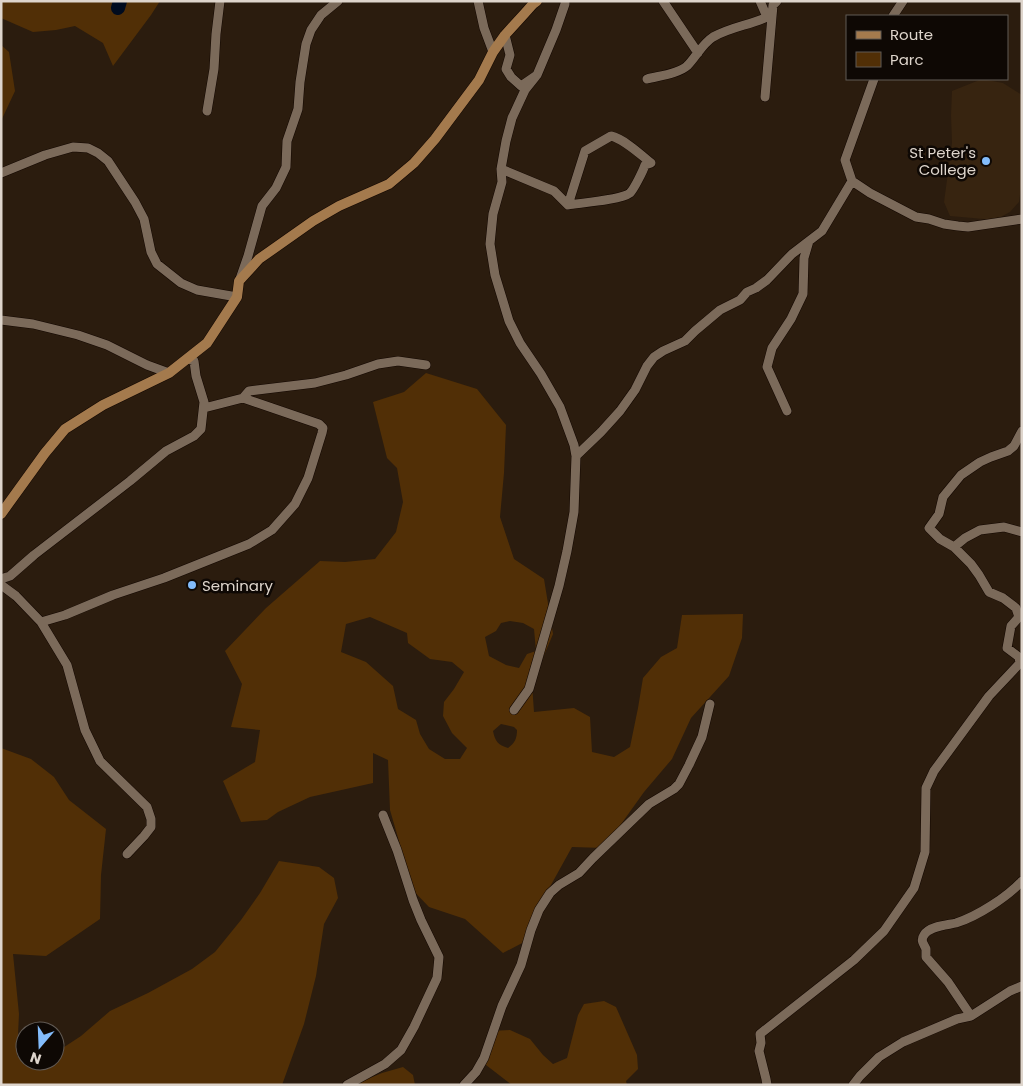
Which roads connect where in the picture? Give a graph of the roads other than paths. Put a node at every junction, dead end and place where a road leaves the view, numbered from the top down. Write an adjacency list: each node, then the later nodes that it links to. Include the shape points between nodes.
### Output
1 (220, 1): 19 (street)
2 (338, 1): 26 (street, via 321,15 306,44 298,109 287,141 286,167 262,206)
3 (478, 1): 13 (street)
4 (537, 1): 12 (main road)
5 (565, 1): 15 (street)
6 (664, 1): 14 (street)
7 (760, 1): 11 (street)
8 (903, 1): 10 (street)
9 (775, 3): 11 (street); 18 (street)
10 (894, 15)
11 (768, 18): 14 (street, via 713,37)
12 (505, 35): 13 (main road); 15 (street, via 510,55 506,69 511,77 521,86)
13 (493, 52): 26 (main road, via 479,80 414,163 390,184 339,206 283,241 259,259)
14 (698, 53): 16 (street, via 680,71)
15 (537, 75): 20 (street, via 525,90 512,118)
16 (647, 79)
17 (874, 80): 22 (street, via 846,160)
18 (765, 97)
19 (207, 111)
20 (501, 169): 23 (street, via 554,191); 36 (street, via 502,182 493,214 490,244 495,275 509,321 560,407)
21 (1, 173): 27 (street, via 73,146 98,152 108,161 144,219 157,264 181,283 197,290)
22 (852, 181): 24 (street, via 916,217 944,224 968,226); 25 (street, via 822,231)
23 (568, 205): 23 (street, via 630,193 645,165 651,163 616,137 608,137 585,151)
24 (1022, 219)
25 (809, 241): 34 (street, via 804,258 803,294 772,348 767,367); 36 (street, via 767,280 720,310 685,341 654,357 620,411)
26 (239, 282): 27 (main road)
27 (237, 297): 29 (main road, via 208,343)
28 (1, 320): 31 (street, via 78,335)
29 (188, 358): 31 (main road); 33 (street, via 194,361)
30 (426, 365): 32 (street, via 398,361 378,364 346,376 249,392)
31 (169, 373): 37 (main road, via 103,405 65,429)
32 (243, 398): 33 (street); 42 (street, via 323,428 308,478 295,504 272,530 249,544 164,578)
33 (204, 408): 40 (street, via 201,429 194,436 166,450 10,576)
34 (787, 411)
35 (1022, 431): 39 (street, via 1014,446 961,475 943,497 939,514 929,528)
36 (576, 456): 45 (street, via 574,512 567,551 528,689)
37 (1, 514)
38 (1022, 532): 39 (street, via 1004,527 980,530)
39 (954, 547): 43 (street, via 980,575 989,592 1016,608 1019,617 1010,626 1007,648 1019,657)
40 (1, 579)
41 (1, 584): 42 (street)
42 (41, 622): 47 (street, via 67,665 85,730 100,760 147,807 151,827)
43 (1021, 663): 53 (street, via 989,696 934,771 926,788 926,852 914,888 884,930 854,960 760,1034 759,1051)
44 (710, 704): 52 (street, via 702,737 679,784 649,804 579,873 550,893 538,910 521,965 484,1058)
45 (514, 710)
46 (383, 815): 51 (street, via 415,907 439,957 437,978 401,1050 385,1064)
47 (127, 854)
48 (1022, 880): 50 (street, via 976,915 927,931 923,936 926,957)
49 (1022, 986): 50 (street)
50 (971, 1016): 54 (street, via 903,1042 879,1057)
51 (346, 1085)
52 (464, 1085)
53 (766, 1085)
54 (853, 1085)

